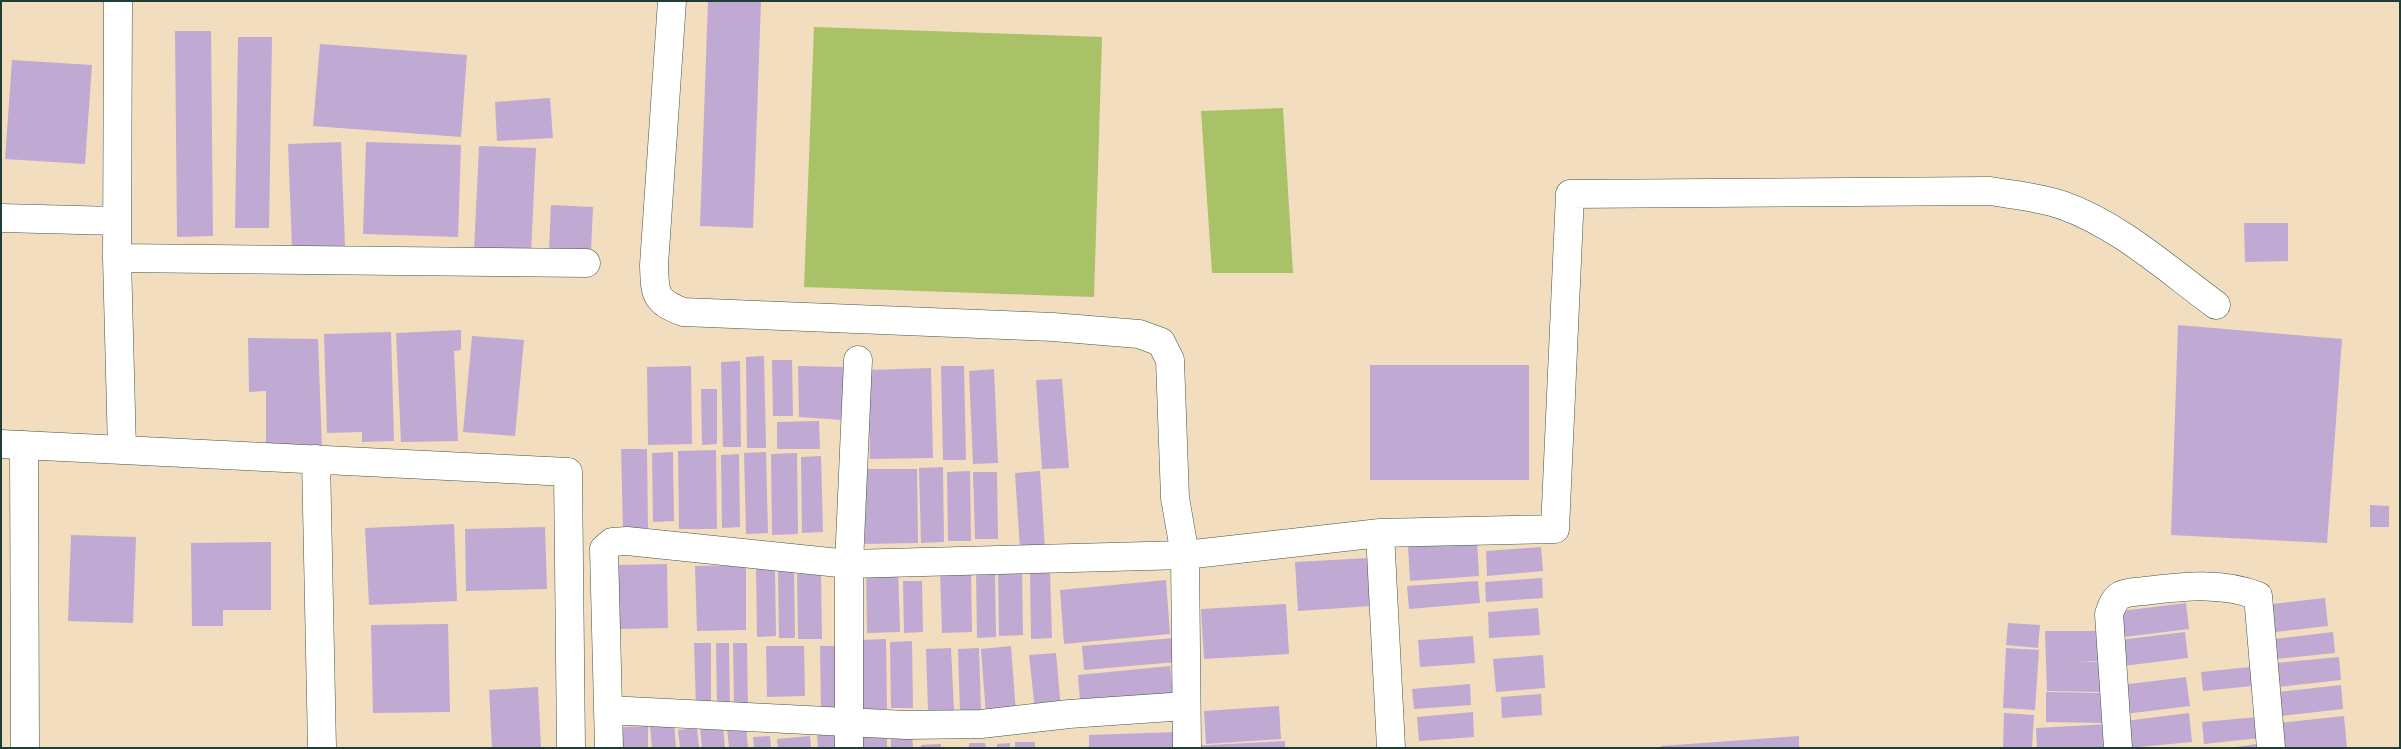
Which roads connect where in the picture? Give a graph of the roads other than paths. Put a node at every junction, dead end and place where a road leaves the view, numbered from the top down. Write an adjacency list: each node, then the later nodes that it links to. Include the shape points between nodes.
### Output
1 (118, 1): 4 (street)
2 (672, 1): 13 (street, via 654,265 655,292 665,305 683,312 1053,327 1139,334 1161,342 1170,360 1174,498)
3 (1, 218): 4 (street)
4 (117, 221): 5 (street)
5 (117, 258): 6 (street); 10 (street)
6 (586, 263)
7 (2216, 305): 12 (street, via 2107,225 2036,198 1990,191 1570,194 1555,529)
8 (858, 360): 14 (street)
9 (13, 444): 10 (street); 18 (street)
10 (122, 450): 11 (street)
11 (316, 459): 19 (street); 20 (street, via 568,472)
12 (1380, 533): 13 (street); 24 (street)
13 (1185, 555): 14 (street); 15 (street)
14 (849, 564): 16 (street, via 612,542 604,549); 17 (street)
15 (1186, 706): 17 (street, via 981,724 906,725); 23 (street)
16 (608, 710): 17 (street); 21 (street)
17 (848, 721): 22 (street)
18 (26, 748)
19 (322, 748)
20 (571, 748)
21 (609, 748)
22 (849, 748)
23 (1187, 748)
24 (1391, 748)
25 (2118, 748): 26 (street, via 2109,614 2113,602 2122,594 2176,587 2223,587 2258,596)
26 (2271, 748)

